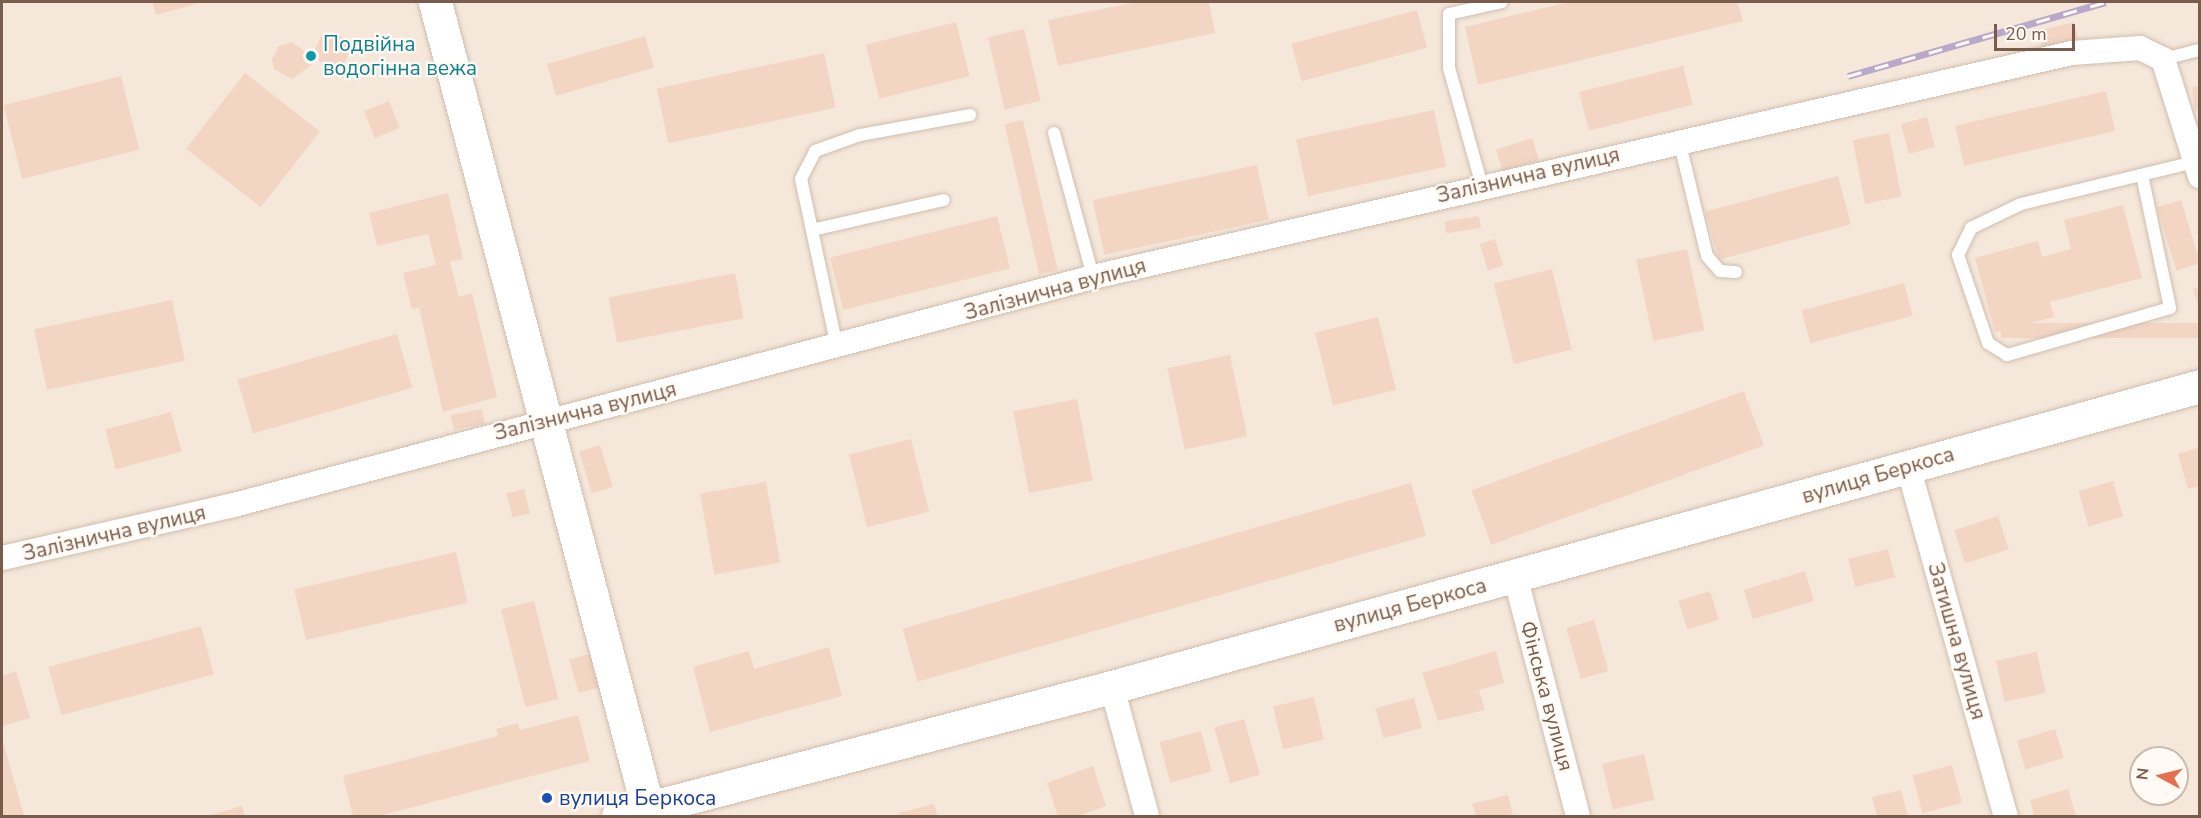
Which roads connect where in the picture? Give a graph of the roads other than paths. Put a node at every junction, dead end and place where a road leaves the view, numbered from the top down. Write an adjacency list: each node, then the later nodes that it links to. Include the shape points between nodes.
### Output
1 (1502, 2): 10 (lane, via 1449,14 1449,68)
2 (439, 15): 17 (street)
3 (2199, 50): 4 (lane)
4 (2163, 59): 7 (street, Залізнична вулиця, via 2140,48 2115,48); 8 (street)
5 (970, 115): 12 (lane, via 860,135 815,151 801,179)
6 (1054, 133): 14 (lane)
7 (1679, 140): 10 (street, Залізнична вулиця); 13 (lane, via 1707,256 1720,271)
8 (2197, 169): 9 (lane)
9 (2142, 175): 9 (lane, via 2170,308 2007,355 1988,343 1958,255 1971,228 2020,204)
10 (1482, 186): 14 (street, Залізнична вулиця)
11 (944, 200): 12 (lane)
12 (812, 230): 15 (lane)
13 (1736, 272)
14 (1093, 277): 15 (street, Залізнична вулиця)
15 (837, 347): 17 (street, Залізнична вулиця)
16 (2199, 386): 18 (street, вулиця Беркоса)
17 (543, 422): 19 (street, Залізнична вулиця, via 234,505); 22 (street)
18 (1908, 466): 20 (street, вулиця Беркоса); 25 (street, Затишна вулиця)
19 (2, 558)
20 (1515, 576): 21 (street, вулиця Беркоса); 24 (street, Фінська вулиця)
21 (1112, 687): 22 (street, вулиця Беркоса); 23 (street)
22 (633, 813)
23 (1147, 816)
24 (1578, 816)
25 (2006, 816)

